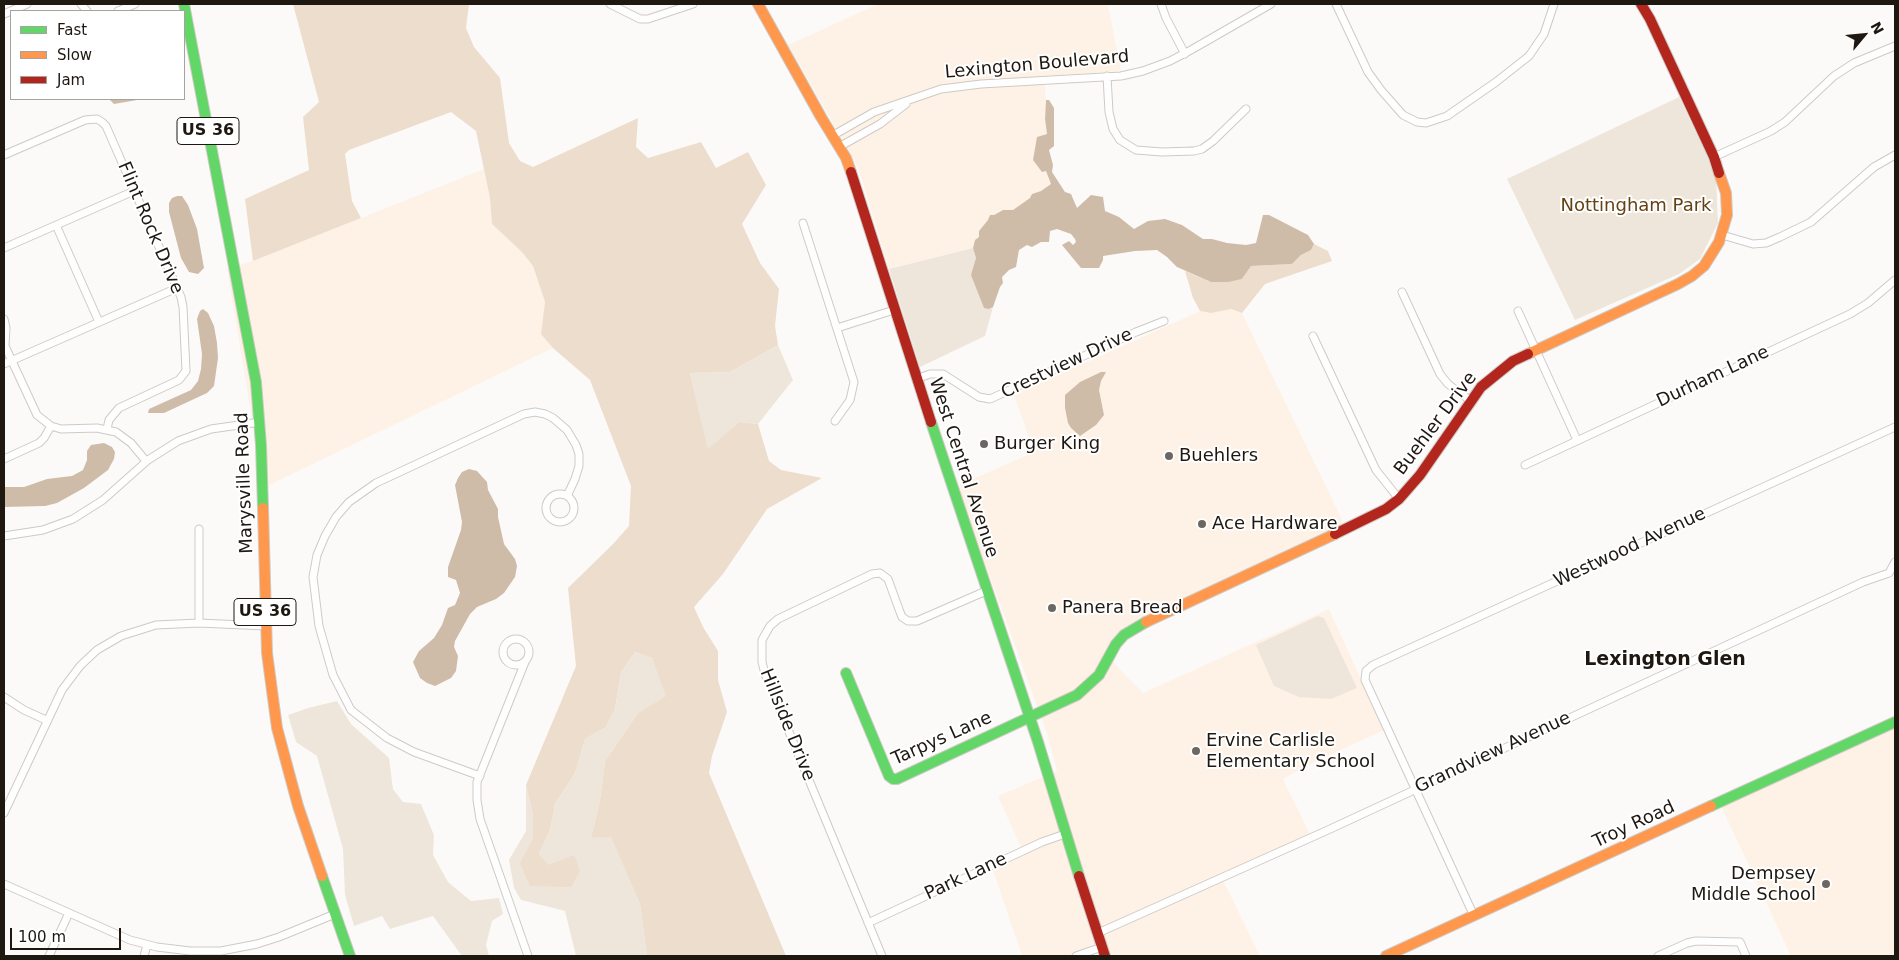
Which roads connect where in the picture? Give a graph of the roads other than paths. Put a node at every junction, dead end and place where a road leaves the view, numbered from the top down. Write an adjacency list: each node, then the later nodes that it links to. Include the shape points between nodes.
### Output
1 (27, 4): 12 (street)
2 (135, 4): 13 (street)
3 (184, 4): 45 (main road, Marysville Road / US 36, via 249,340)
4 (610, 4): 5 (street, via 635,17 648,19)
5 (693, 4)
6 (758, 4): 19 (main road, West Central Avenue)
7 (1161, 4): 15 (street)
8 (1271, 4): 15 (street, Lexington Boulevard)
9 (1336, 4): 10 (street, via 1378,86 1403,115 1426,123 1447,116 1524,60 1544,34)
10 (1554, 4)
11 (1641, 4): 23 (main road)
12 (13, 10)
13 (120, 10)
14 (1895, 46): 23 (street, via 1854,63 1834,76 1772,131)
15 (1185, 54): 16 (street, Lexington Boulevard, via 1142,71)
16 (1107, 76): 17 (street, Lexington Boulevard, via 957,86); 18 (street, via 1113,129 1120,140 1136,150 1202,149)
17 (910, 100): 19 (street, Lexington Boulevard, via 874,112); 20 (street, Lexington Boulevard, via 880,124)
18 (1246, 110)
19 (832, 136): 20 (main road, West Central Avenue)
20 (839, 147): 32 (main road, West Central Avenue, via 851,171)
21 (4, 155): 24 (street, Flint Rock Drive, via 85,120 96,120 106,126)
22 (1895, 155): 27 (street, via 1874,167 1811,222 1780,237 1753,244)
23 (1714, 157): 27 (main road, via 1726,193 1727,215)
24 (134, 191): 26 (street); 30 (street, Flint Rock Drive)
25 (803, 223): 37 (street)
26 (56, 225): 28 (street); 36 (street)
27 (1722, 235): 39 (main road, Buehler Drive, via 1704,266 1688,279)
28 (4, 248)
29 (1895, 280): 49 (street, Durham Lane, via 1850,314)
30 (177, 288): 36 (street); 48 (street, Flint Rock Drive, via 183,307 186,371 179,380 119,408)
31 (1402, 292): 43 (street, via 1444,380)
32 (894, 310): 37 (street); 42 (main road, West Central Avenue)
33 (1518, 311): 39 (street)
34 (4, 319): 40 (street, via 6,346)
35 (1164, 321): 42 (street, Crestview Drive, via 990,399 979,397 943,374)
36 (99, 322): 40 (street)
37 (837, 328): 44 (street, via 854,382 850,400)
38 (1313, 336): 54 (street, via 1376,470)
39 (1536, 350): 43 (main road, Buehler Drive, via 1499,371 1481,387); 49 (street)
40 (12, 360): 41 (street); 46 (street, via 33,408)
41 (4, 364)
42 (916, 379): 59 (main road, West Central Avenue)
43 (1472, 401): 54 (main road, Buehler Drive, via 1420,475)
44 (835, 421)
45 (260, 422): 51 (street, via 228,425 194,434); 61 (main road, Marysville Road / US 36)
46 (51, 426): 48 (street, via 71,430); 50 (street, via 39,443)
47 (1895, 427): 69 (street, Westwood Avenue, via 1373,665 1366,671 1365,680)
48 (107, 429): 51 (street, via 124,437)
49 (1577, 440): 52 (street, Durham Lane)
50 (4, 459)
51 (146, 461): 56 (street, via 103,500 73,519 43,530)
52 (1525, 465)
53 (566, 496): 68 (street, via 579,466 576,445 567,430 553,418 535,412 524,414 376,483 336,517 316,555 313,577 320,626 334,676 351,710 387,738 414,752)
54 (1399, 499): 65 (main road, Buehler Drive, via 1369,518 1132,629 1116,644 1099,675 1084,690)
55 (199, 529): 60 (street)
56 (4, 536)
57 (1895, 562): 58 (street)
58 (1892, 575): 69 (street, Grandview Avenue, via 1863,582)
59 (986, 592): 65 (main road, West Central Avenue); 76 (street, Hillside Drive, via 917,621 908,621 900,612 888,580 880,573 872,574 778,619 764,634 761,652 765,674)
60 (199, 623): 61 (street); 66 (street, via 156,624 108,643 69,678)
61 (266, 626): 74 (main road, Marysville Road / US 36, via 268,674 280,744)
62 (525, 662): 68 (street)
63 (846, 673): 65 (main road, Tarpys Lane, via 893,779)
64 (4, 697): 66 (street)
65 (1029, 718): 71 (main road, West Central Avenue)
66 (46, 720): 70 (street)
67 (1895, 722): 75 (main road, Troy Road)
68 (480, 776): 83 (street, via 477,782 480,819)
69 (1416, 789): 75 (street); 77 (street, Grandview Avenue)
70 (4, 813)
71 (1065, 834): 76 (street, Park Lane); 77 (main road, West Central Avenue)
72 (4, 884): 73 (street)
73 (69, 913): 78 (street); 80 (street)
74 (335, 914): 78 (street, via 279,937 238,948 197,952); 82 (main road, Marysville Road / US 36)
75 (1474, 916): 86 (main road, Troy Road)
76 (868, 923): 84 (street, Hillside Drive)
77 (1098, 933): 79 (main road, West Central Avenue)
78 (147, 945): 81 (street)
79 (1104, 952): 85 (street)
80 (48, 956)
81 (144, 956)
82 (350, 956)
83 (528, 956)
84 (882, 956)
85 (1076, 956)
86 (1386, 956)
87 (1658, 956): 88 (street, via 1696,941 1740,942)
88 (1746, 956)

